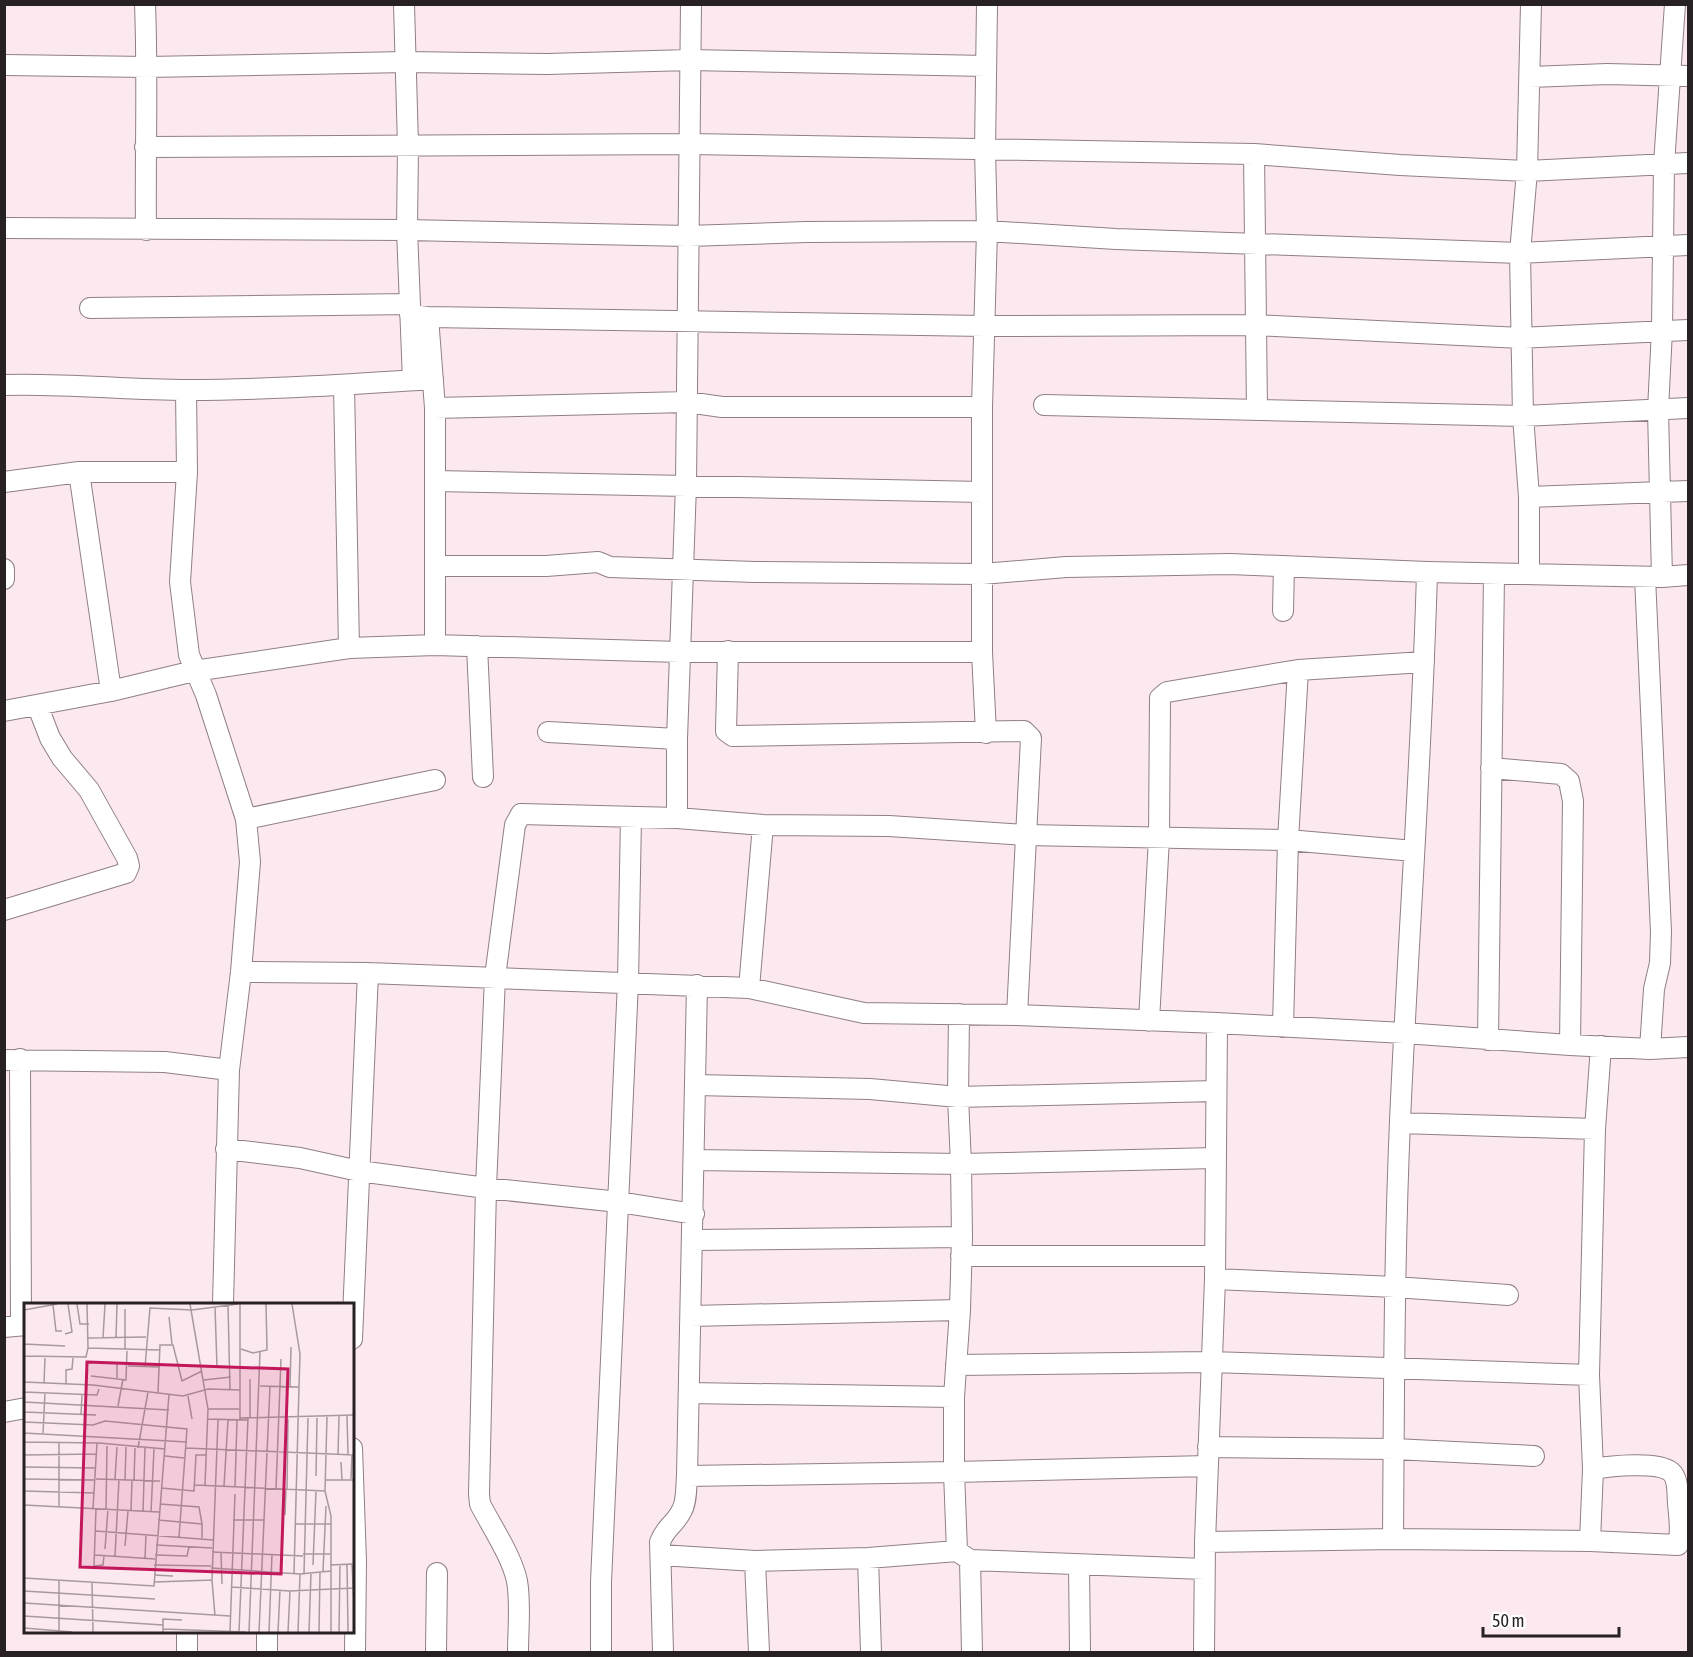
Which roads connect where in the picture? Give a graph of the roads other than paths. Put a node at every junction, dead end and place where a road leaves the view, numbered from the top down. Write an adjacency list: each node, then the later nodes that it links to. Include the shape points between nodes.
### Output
1 (146, 4): 11 (street)
2 (404, 4): 8 (street)
3 (691, 4): 7 (street)
4 (987, 4): 10 (street)
5 (1531, 4): 12 (street)
6 (1675, 4): 13 (street)
7 (689, 60): 8 (street); 10 (street); 14 (street)
8 (406, 62): 11 (street); 15 (street)
9 (4, 65): 11 (street)
10 (986, 66): 17 (street)
11 (147, 67): 16 (street)
12 (1531, 76): 13 (street); 21 (street)
13 (1680, 76): 20 (street)
14 (689, 144): 15 (street); 17 (street); 26 (street)
15 (408, 146): 16 (street); 24 (street)
16 (145, 147): 23 (street)
17 (985, 150): 18 (street); 25 (street)
18 (1254, 154): 21 (street); 27 (street)
19 (1689, 163): 20 (street)
20 (1664, 164): 21 (street); 29 (street)
21 (1527, 171): 30 (street)
22 (4, 228): 23 (street)
23 (146, 230): 24 (street)
24 (407, 230): 26 (street); 32 (street)
25 (987, 231): 26 (street); 27 (street); 35 (street)
26 (688, 236): 33 (street)
27 (1255, 243): 30 (street); 34 (street)
28 (1689, 245): 29 (street)
29 (1662, 246): 30 (street); 36 (street)
30 (1520, 253): 38 (street)
31 (90, 308): 32 (street)
32 (416, 312): 33 (street); 39 (street); 40 (street)
33 (688, 322): 35 (street); 44 (street)
34 (1255, 325): 35 (street); 38 (street); 49 (street)
35 (985, 326): 46 (street)
36 (1662, 330): 37 (street); 38 (street); 50 (street)
37 (1689, 330)
38 (1521, 338): 51 (street)
39 (433, 379): 40 (street); 47 (street)
40 (413, 380): 42 (street)
41 (4, 385): 43 (street)
42 (344, 385): 43 (street); 75 (street)
43 (186, 390): 53 (street)
44 (687, 402): 46 (street, via 722,407); 47 (street); 56 (street)
45 (1044, 405): 49 (street)
46 (982, 407): 58 (street)
47 (435, 408): 54 (street)
48 (1689, 408): 50 (street)
49 (1257, 410): 51 (street)
50 (1658, 410): 51 (street); 59 (street)
51 (1523, 416): 60 (street)
52 (79, 472): 53 (street); 55 (street); 82 (street)
53 (187, 472): 81 (street, via 180,582 189,655)
54 (435, 480): 56 (street); 61 (street)
55 (4, 483)
56 (686, 485): 58 (street); 64 (street)
57 (1689, 491): 59 (street)
58 (982, 492): 66 (street)
59 (1659, 493): 60 (street); 70 (street)
60 (1529, 498): 68 (street)
61 (435, 566): 64 (street, via 598,562 610,567); 73 (street)
62 (1284, 567): 65 (street); 66 (street, via 1066,567); 72 (street)
63 (4, 569): 71 (street)
64 (682, 570): 66 (street); 77 (street)
65 (1427, 572): 67 (street); 79 (street)
66 (982, 573): 78 (street)
67 (1494, 574): 68 (street); 88 (street)
68 (1529, 574): 70 (street)
69 (1689, 575): 70 (street)
70 (1654, 577): 116 (street, via 1661,932)
71 (4, 579)
72 (1283, 611)
73 (435, 645): 74 (street); 75 (street)
74 (477, 646): 77 (street); 89 (street)
75 (349, 648): 81 (street)
76 (728, 651): 77 (street); 78 (street); 86 (street, via 726,731 733,736)
77 (680, 652): 87 (street)
78 (982, 652): 86 (street)
79 (1424, 662): 80 (street); 98 (street)
80 (1298, 670): 96 (street, via 1167,692 1161,698); 97 (street)
81 (195, 671): 82 (street); 93 (street)
82 (111, 691): 83 (street)
83 (38, 707): 84 (street); 99 (street, via 50,738 88,790 129,866 126,873)
84 (4, 711)
85 (548, 732): 87 (street)
86 (986, 733): 95 (street, via 1024,731 1031,738)
87 (677, 740): 92 (street)
88 (1491, 768): 112 (street); 113 (street, via 1561,774 1569,781 1573,801)
89 (483, 777)
90 (435, 780): 93 (street)
91 (631, 817): 92 (street); 102 (street, via 521,814 515,825); 103 (street)
92 (677, 818): 94 (street)
93 (246, 819): 100 (street, via 250,862)
94 (763, 825): 95 (street, via 889,826); 105 (street)
95 (1025, 835): 96 (street); 107 (street)
96 (1159, 838): 97 (street); 108 (street)
97 (1288, 840): 98 (street); 110 (street)
98 (1414, 851): 111 (street)
99 (4, 910)
100 (241, 972): 101 (street); 118 (street)
101 (368, 973): 102 (street); 128 (street)
102 (495, 977): 103 (street); 130 (street)
103 (628, 982): 104 (street); 131 (street)
104 (697, 985): 105 (street); 119 (street)
105 (749, 988): 106 (street, via 864,1013)
106 (959, 1014): 107 (street); 121 (street)
107 (1017, 1015): 108 (street)
108 (1149, 1021): 109 (street)
109 (1217, 1023): 110 (street); 120 (street)
110 (1283, 1027): 111 (street)
111 (1404, 1033): 112 (street); 122 (street)
112 (1488, 1040): 113 (street)
113 (1570, 1046): 114 (street)
114 (1601, 1046): 116 (street); 123 (street)
115 (1689, 1047): 116 (street)
116 (1650, 1049)
117 (12, 1060): 118 (street, via 165,1062); 129 (street)
118 (229, 1070): 124 (street)
119 (695, 1085): 121 (street, via 870,1089); 126 (street)
120 (1216, 1091): 121 (street); 125 (street)
121 (958, 1096): 127 (street)
122 (1400, 1123): 123 (street); 137 (street)
123 (1595, 1129): 147 (street)
124 (226, 1149): 128 (street, via 300,1158); 139 (street)
125 (1215, 1158): 127 (street); 135 (street)
126 (694, 1160): 127 (street); 132 (street)
127 (962, 1164): 134 (street)
128 (358, 1171): 130 (street); 140 (street)
129 (13, 1181): 143 (street)
130 (486, 1188): 131 (street); 175 (street, via 479,1494 480,1504 517,1579)
131 (619, 1202): 132 (street); 176 (street)
132 (694, 1214): 133 (street)
133 (693, 1240): 134 (street); 142 (street)
134 (962, 1247): 135 (street); 141 (street)
135 (1215, 1256): 136 (street)
136 (1215, 1280): 137 (street); 144 (street)
137 (1395, 1287): 138 (street); 146 (street)
138 (1508, 1295)
139 (223, 1303)
140 (353, 1303)
141 (960, 1310): 142 (street); 145 (street)
142 (691, 1316): 148 (street)
143 (17, 1326)
144 (1210, 1362): 145 (street); 146 (street); 153 (street)
145 (956, 1365): 149 (street)
146 (1395, 1369): 147 (street); 152 (street)
147 (1589, 1375): 155 (street)
148 (689, 1393): 149 (street); 157 (street)
149 (954, 1397): 156 (street)
150 (24, 1408): 151 (street)
151 (4, 1412)
152 (1394, 1449): 153 (street); 154 (street); 159 (street)
153 (1208, 1456): 156 (street); 161 (street)
154 (1534, 1456)
155 (1593, 1468): 160 (street); 160 (street, via 1634,1465 1671,1472 1676,1481 1680,1535 1678,1545 1671,1546)
156 (954, 1472): 157 (street); 163 (street)
157 (687, 1476): 162 (street, via 684,1508 664,1530)
158 (354, 1504): 173 (street)
159 (1393, 1539): 160 (street); 161 (street)
160 (1590, 1541)
161 (1205, 1542): 167 (street)
162 (661, 1555): 165 (street); 177 (street)
163 (964, 1555): 164 (street); 166 (street); 180 (street)
164 (868, 1558): 165 (street); 179 (street)
165 (755, 1561): 178 (street)
166 (1079, 1564): 167 (street); 181 (street)
167 (1204, 1569): 182 (street)
168 (437, 1574): 174 (street)
169 (187, 1633): 171 (street)
170 (267, 1633): 172 (street)
171 (188, 1653)
172 (267, 1653)
173 (355, 1653)
174 (436, 1653)
175 (518, 1653)
176 (601, 1653)
177 (663, 1653)
178 (759, 1653)
179 (870, 1653)
180 (972, 1653)
181 (1080, 1653)
182 (1203, 1653)

